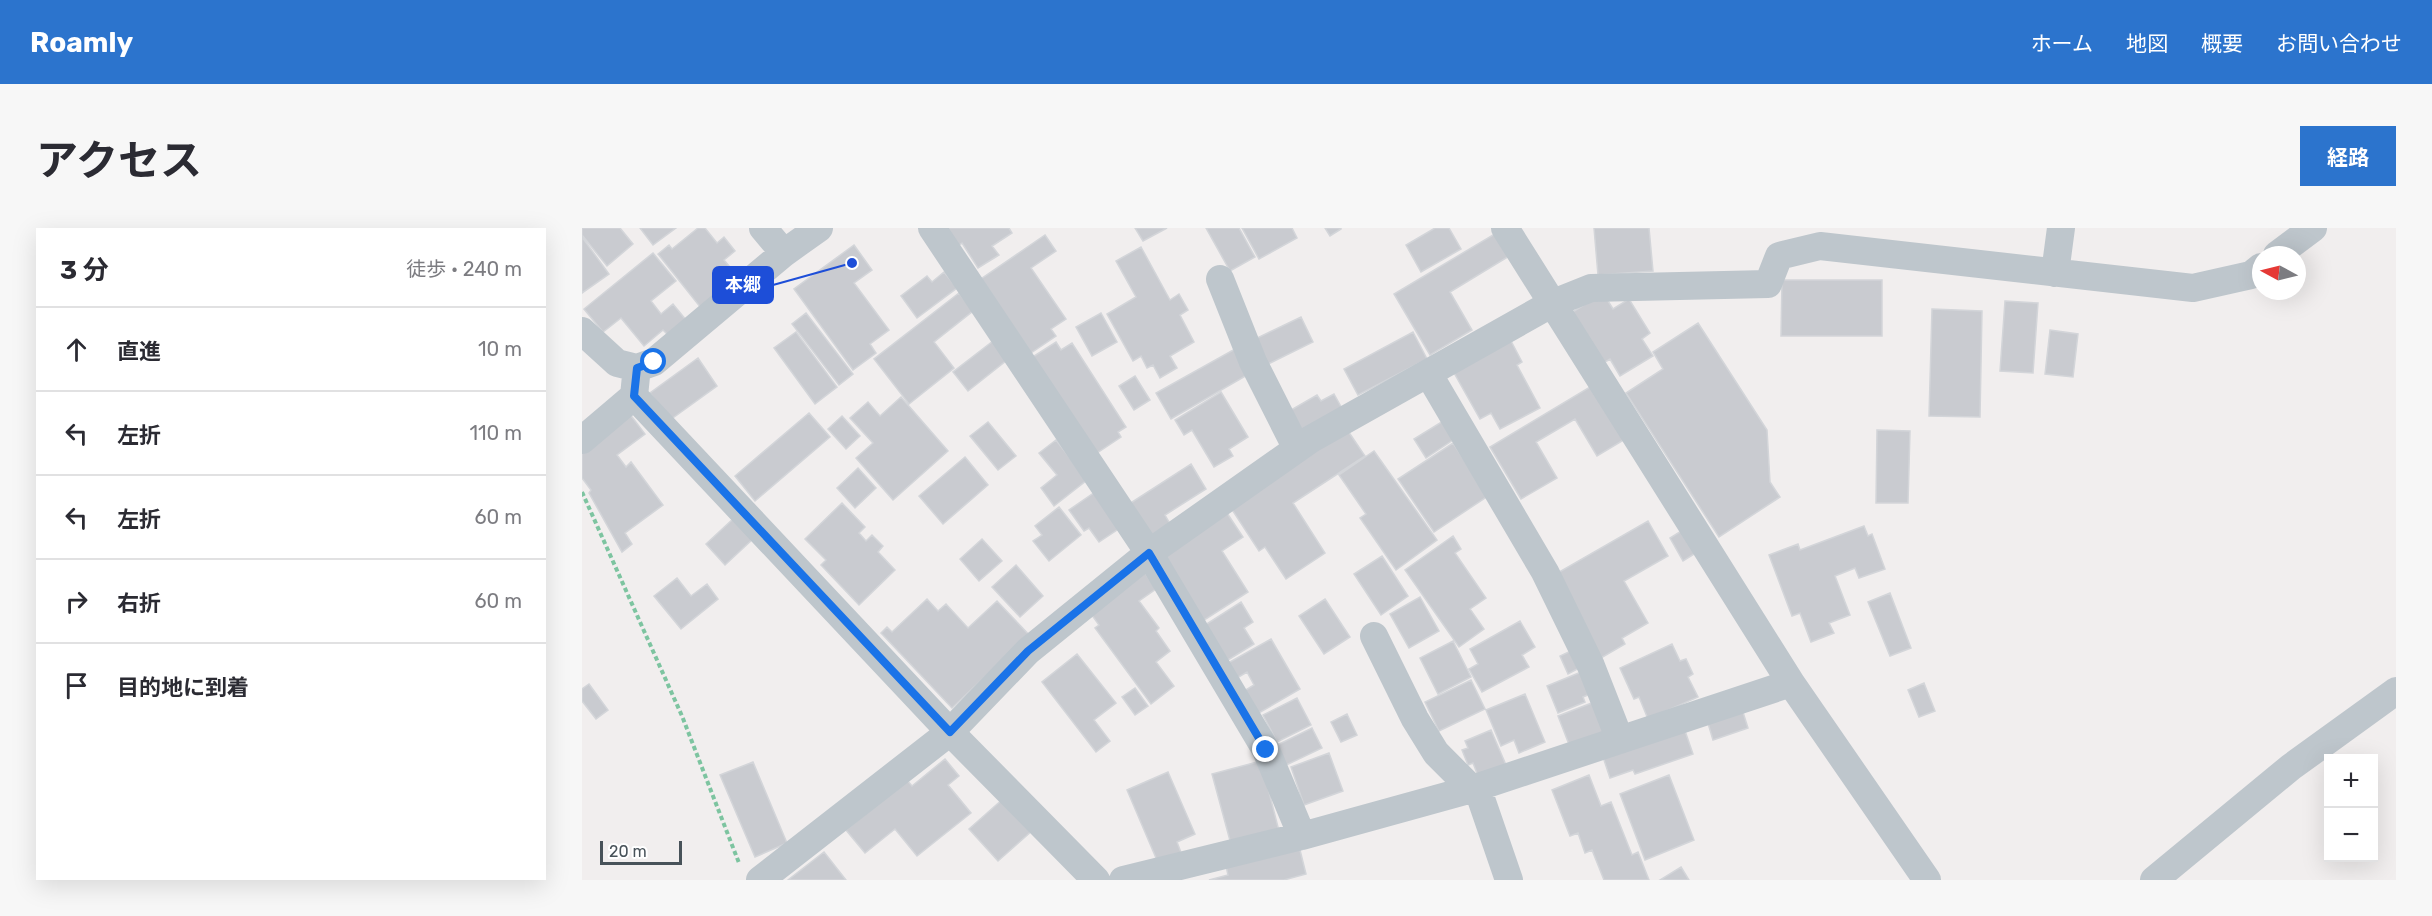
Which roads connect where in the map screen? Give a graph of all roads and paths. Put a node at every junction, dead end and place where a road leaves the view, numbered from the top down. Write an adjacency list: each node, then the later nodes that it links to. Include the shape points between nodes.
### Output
1 (764, 228): 8 (street)
2 (819, 228): 8 (street)
3 (932, 228): 19 (street)
4 (1505, 228): 12 (street)
5 (2061, 228): 9 (street)
6 (2313, 228): 7 (street)
7 (2289, 246)
8 (784, 253): 15 (street)
9 (2055, 273): 10 (street, via 2193,288); 12 (street, via 1820,246 1779,256 1768,284 1591,288)
10 (2252, 274)
11 (1220, 279): 17 (street, via 1253,362)
12 (1551, 304): 14 (street); 21 (street)
13 (582, 331): 15 (street)
14 (1428, 373): 17 (street); 24 (street, via 1545,572 1591,666)
15 (635, 382): 16 (street); 23 (street)
16 (582, 440)
17 (1297, 449): 19 (street)
18 (582, 492): 27 (path)
19 (1149, 553): 23 (street, via 1028,651); 26 (street, via 1266,750)
20 (1374, 636): 25 (street, via 1436,753)
21 (1791, 683): 24 (street); 28 (street)
22 (2396, 691): 32 (street, via 2291,767)
23 (950, 732): 27 (street); 29 (street)
24 (1620, 740): 25 (street)
25 (1475, 788): 26 (street); 31 (street)
26 (1302, 836): 30 (street)
27 (751, 875)
28 (1925, 879)
29 (1096, 880)
30 (1123, 880)
31 (1509, 880)
32 (2154, 880)

